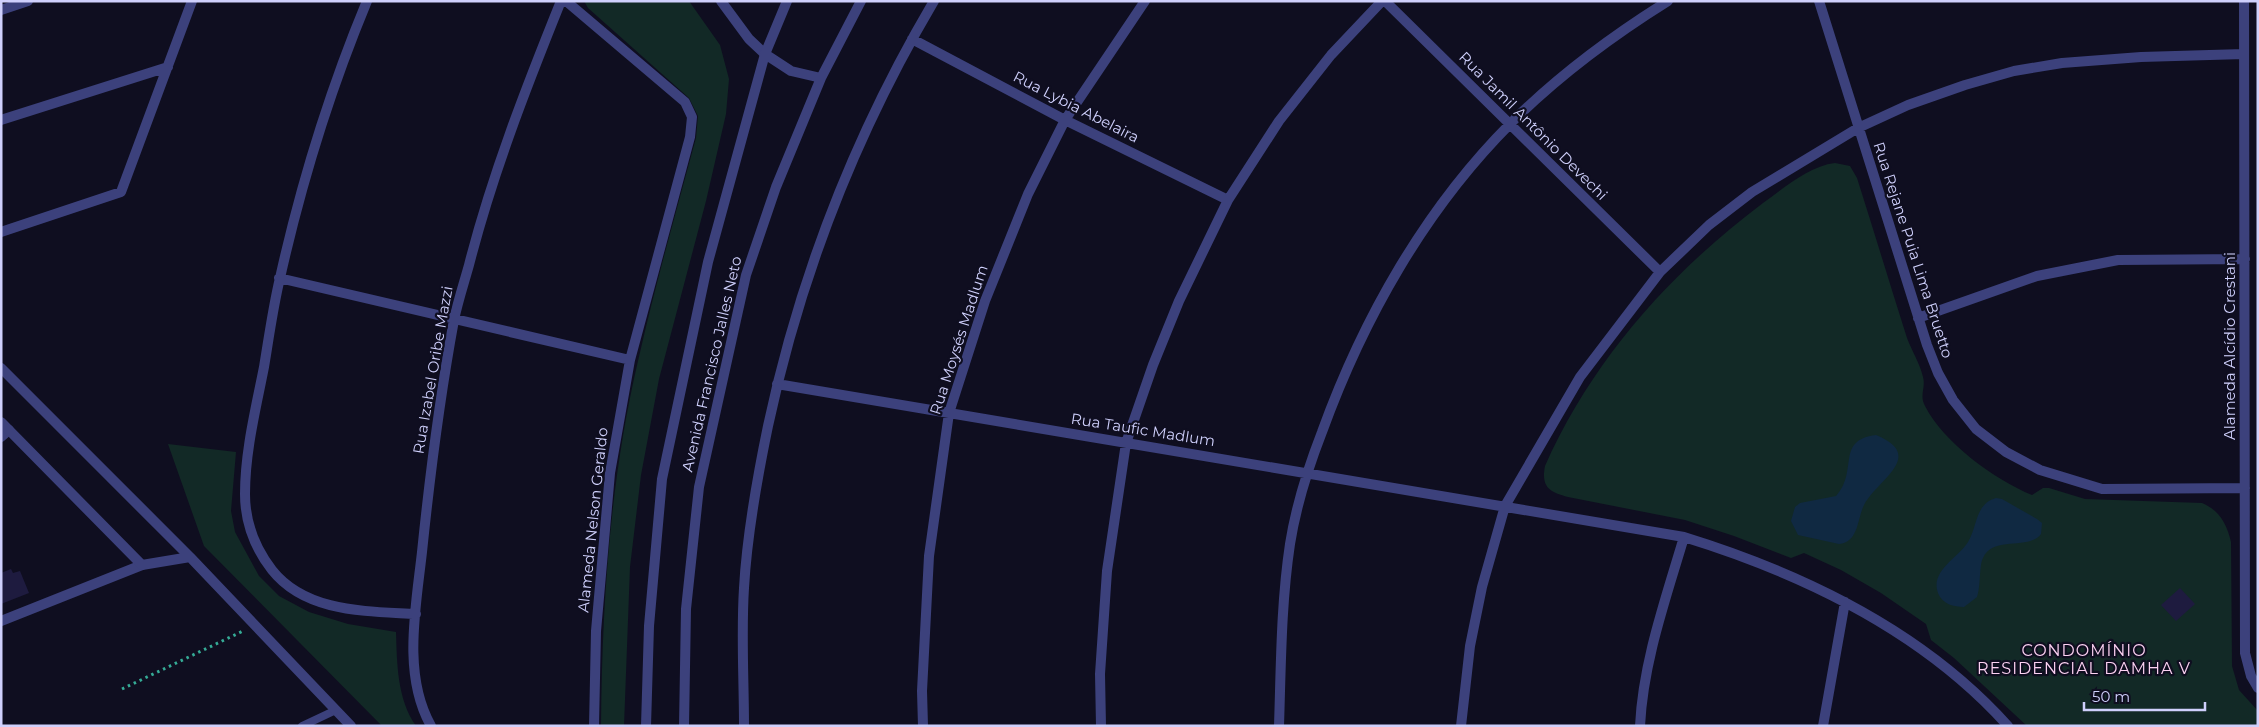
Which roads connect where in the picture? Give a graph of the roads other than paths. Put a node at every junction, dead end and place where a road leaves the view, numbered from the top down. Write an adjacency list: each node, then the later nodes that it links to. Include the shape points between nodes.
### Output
1 (28, 1): 15 (street)
2 (192, 1): 19 (street)
3 (368, 1): 29 (street, via 347,50 304,182)
4 (561, 1): 30 (street, Rua Izabel Oribe Mazzi, via 521,99 482,214)
5 (566, 1): 32 (street, Alameda Nelson Geraldo, via 685,102 692,117 690,137)
6 (721, 1): 17 (street, via 749,39)
7 (787, 1): 17 (street, Avenida Francisco Jalles Neto)
8 (861, 1): 20 (street, Avenida Francisco Jalles Neto)
9 (934, 1): 16 (street)
10 (1145, 1): 22 (street, Rua Moysés Madlum)
11 (1384, 1): 23 (street, Rua Jamil Antônio Devechi); 25 (street, via 1331,55 1279,121)
12 (1668, 1): 23 (street, via 1623,29)
13 (1819, 1): 24 (street, Rua Rejane Puia Lima Bruetto)
14 (2244, 1): 18 (street, Alameda Alcídio Crestani)
15 (1, 10)
16 (912, 39): 22 (street, Rua Lybia Abelaira); 34 (street, via 836,199 806,281)
17 (765, 54): 20 (street, via 791,71); 54 (street, Avenida Francisco Jalles Neto, via 708,262 662,479 649,626)
18 (2244, 54): 24 (street, via 2062,63 2014,72 1908,105); 27 (street, Alameda Alcídio Crestani)
19 (168, 67): 21 (street); 26 (street, via 121,192)
20 (821, 78): 55 (street, Avenida Francisco Jalles Neto, via 776,187 746,275 699,487 686,609)
21 (1, 120)
22 (1065, 120): 25 (street, Rua Lybia Abelaira); 35 (street, Rua Moysés Madlum, via 1028,194 985,301)
23 (1510, 124): 28 (street, Rua Jamil Antônio Devechi); 39 (street, via 1464,176 1422,232 1380,303 1340,383)
24 (1858, 128): 28 (street, via 1752,192 1709,225); 31 (street, Rua Rejane Puia Lima Bruetto)
25 (1228, 200): 38 (street, via 1179,300)
26 (1, 232)
27 (2245, 258): 31 (street, via 2118,260 2037,276); 40 (street, Alameda Alcídio Crestani)
28 (1660, 272): 41 (street, via 1580,377)
29 (279, 278): 30 (street); 46 (street, via 247,457 245,495 254,541 273,572 289,587 317,601 354,610)
30 (455, 318): 32 (street); 46 (street, Rua Izabel Oribe Mazzi, via 431,468)
31 (1918, 318): 40 (street, Rua Rejane Puia Lima Bruetto, via 1938,373 1958,407 1976,429 2006,452 2040,470 2102,489)
32 (630, 360): 53 (street, Alameda Nelson Geraldo, via 610,473 596,631)
33 (1, 368): 43 (street)
34 (777, 384): 35 (street, Rua Taufic Madlum); 56 (street, via 756,483 744,588)
35 (949, 413): 38 (street, Rua Taufic Madlum); 57 (street, Rua Moysés Madlum, via 929,556)
36 (1, 422): 37 (street)
37 (5, 433): 44 (street)
38 (1126, 443): 39 (street, Rua Taufic Madlum); 58 (street, via 1108,571 1100,674)
39 (1307, 473): 41 (street, Rua Taufic Madlum); 59 (street, via 1290,544 1282,632)
40 (2245, 488): 48 (street, Alameda Alcídio Crestani, via 2245,653)
41 (1505, 506): 42 (street, Rua Taufic Madlum); 60 (street, via 1475,620)
42 (1684, 537): 45 (street, Rua Taufic Madlum, via 1736,553); 61 (street, via 1655,636)
43 (190, 557): 44 (street); 49 (street)
44 (142, 565): 47 (street)
45 (1845, 602): 62 (street); 63 (street, Rua Taufic Madlum, via 1898,633 1948,670)
46 (416, 614): 52 (street, Rua Izabel Oribe Mazzi, via 414,675 417,696)
47 (1, 621)
48 (2258, 688)
49 (336, 710): 50 (lane); 51 (street)
50 (302, 726)
51 (351, 726)
52 (431, 726)
53 (594, 726)
54 (646, 726)
55 (684, 726)
56 (744, 726)
57 (923, 726)
58 (1101, 726)
59 (1279, 726)
60 (1461, 726)
61 (1640, 726)
62 (1823, 726)
63 (2008, 726)

